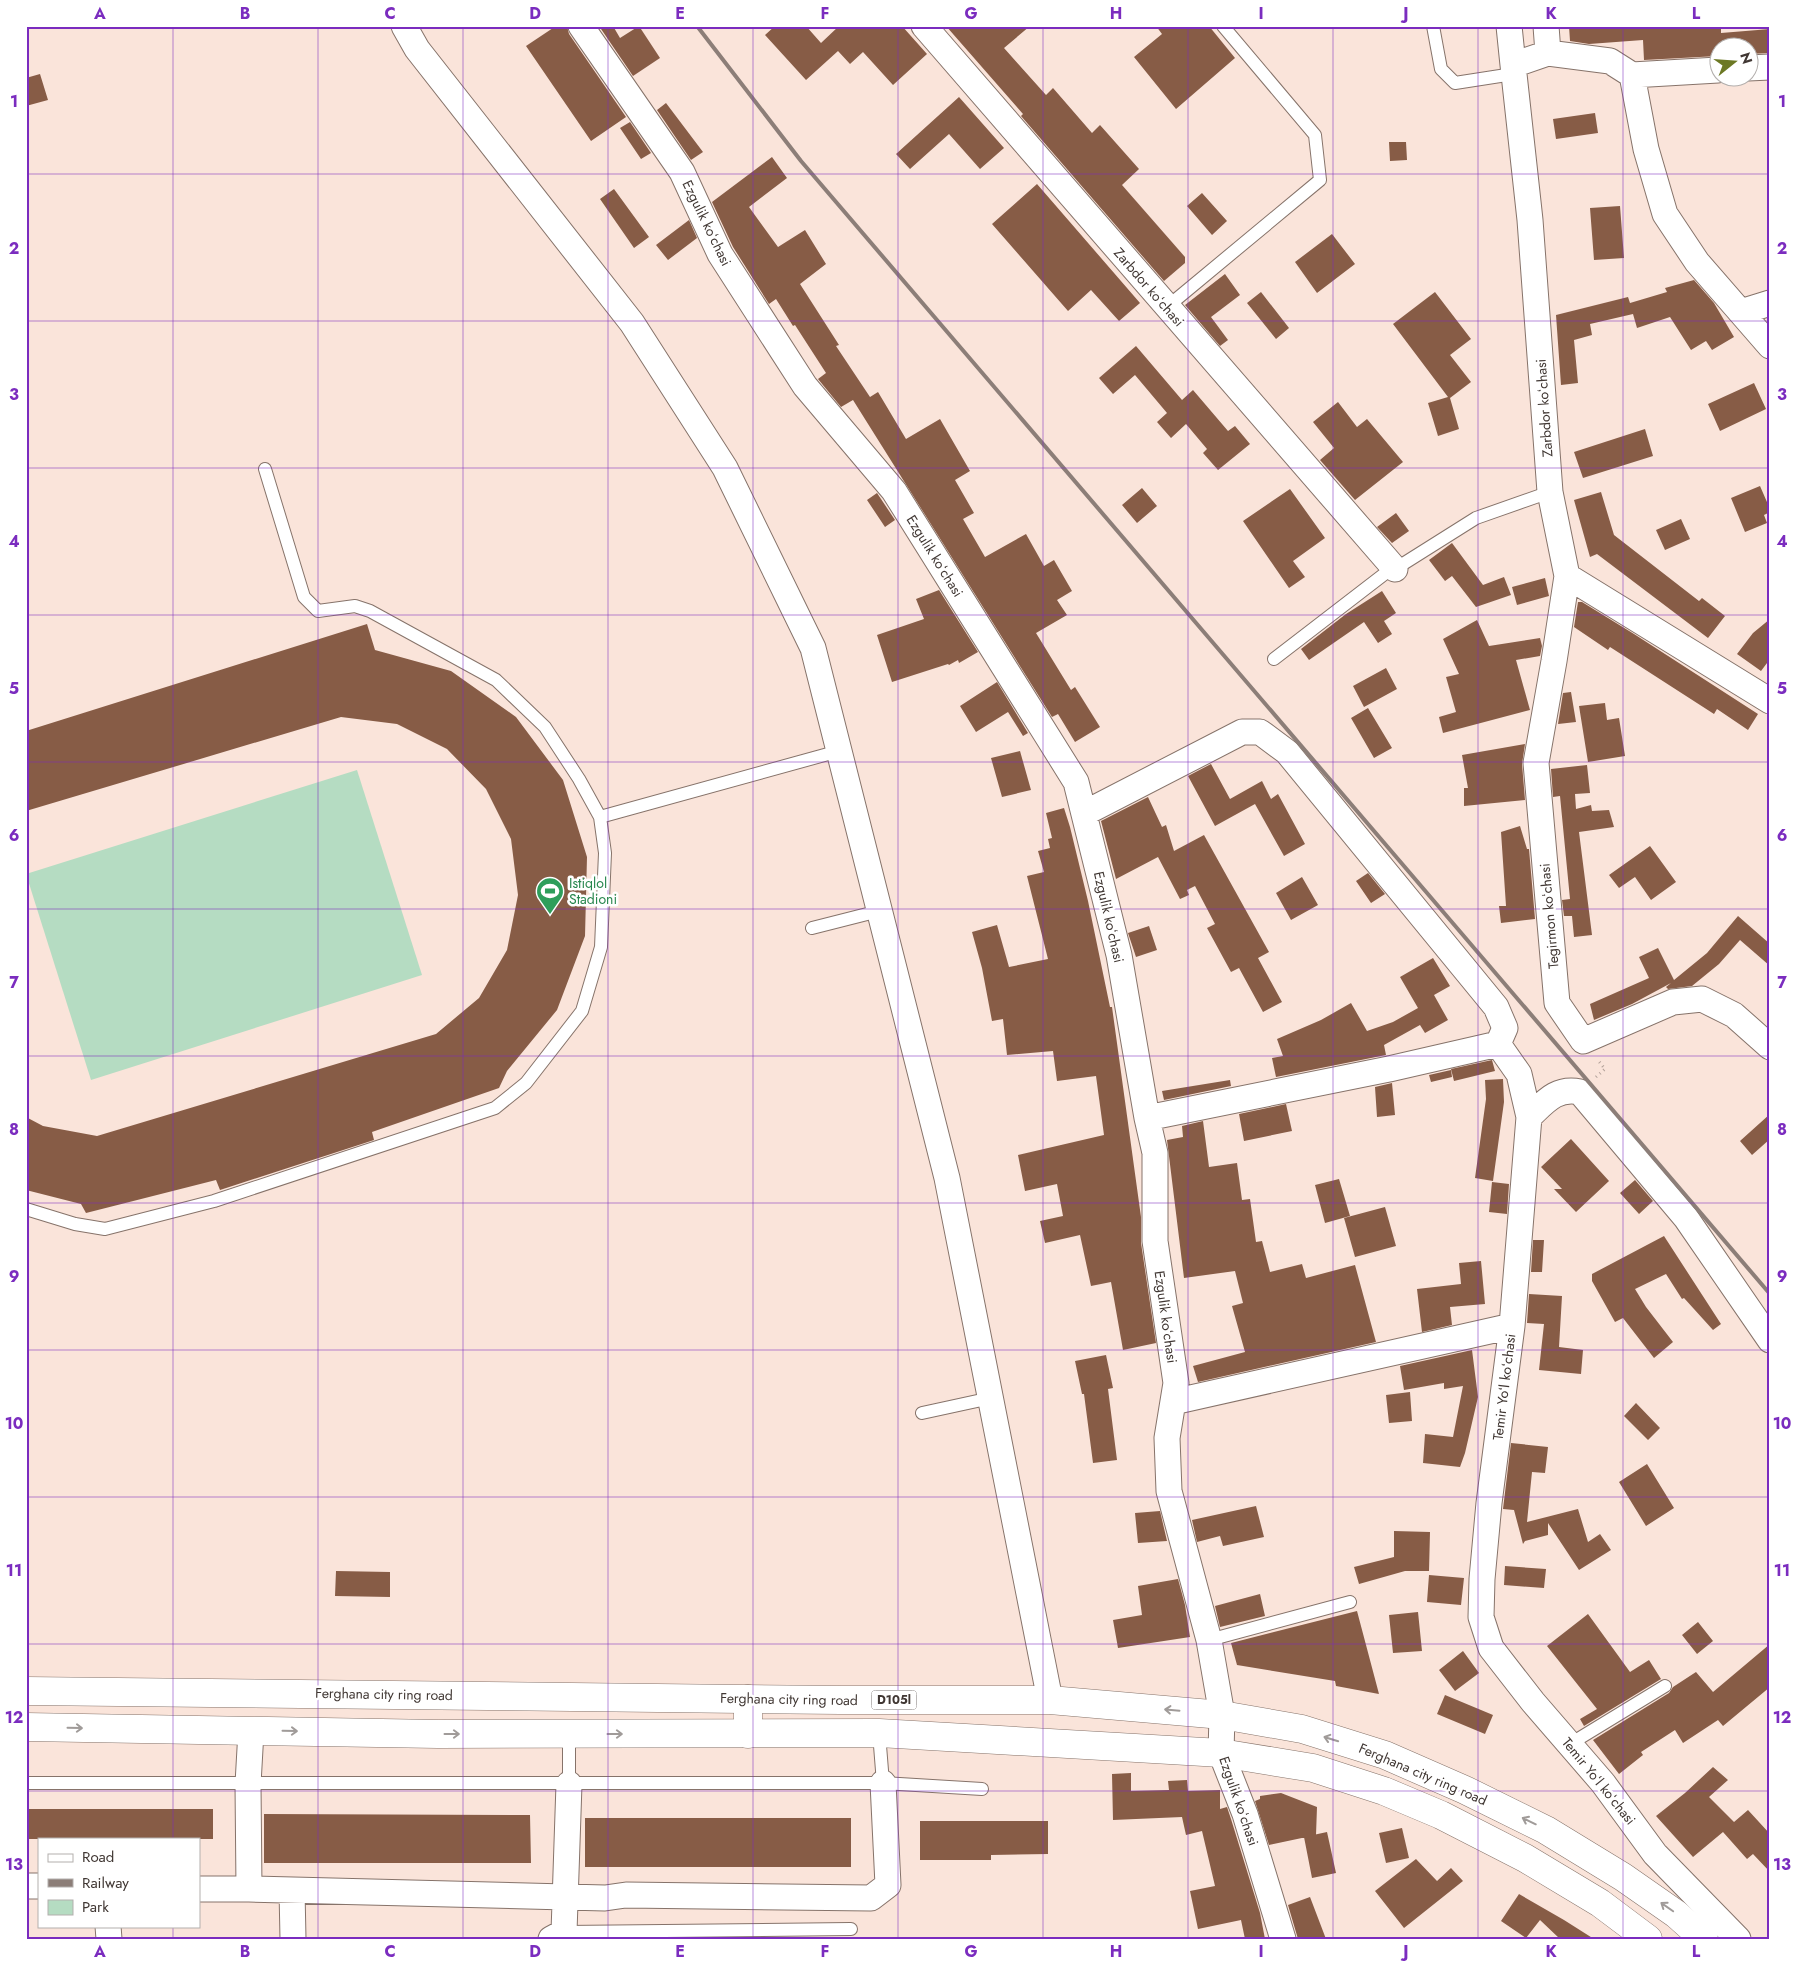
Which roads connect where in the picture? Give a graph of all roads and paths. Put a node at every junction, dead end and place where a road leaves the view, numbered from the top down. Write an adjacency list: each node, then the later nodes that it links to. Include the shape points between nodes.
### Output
1 (404, 26): 22 (street, via 417,49 632,323 725,468 813,648)
2 (581, 26): 23 (street, Ezgulik koʻchasi, via 682,172 720,254 805,386 894,491 1076,782)
3 (924, 26): 13 (street, Zarbdor koʻchasi)
4 (1223, 26): 13 (lane, via 1315,135 1320,180)
5 (1433, 26): 9 (lane, via 1441,69 1456,83)
6 (1509, 26): 9 (street, Zarbdor koʻchasi)
7 (1546, 26): 8 (street)
8 (1548, 53): 9 (street); 11 (street, via 1610,61)
9 (1513, 70): 17 (street, Zarbdor koʻchasi, via 1530,220)
10 (1708, 71): 11 (street)
11 (1632, 75): 14 (street, via 1646,149 1666,214 1698,262)
12 (1770, 303): 14 (street)
13 (1167, 307): 18 (street, Zarbdor koʻchasi)
14 (1741, 312): 15 (street)
15 (1770, 346)
16 (264, 469): 24 (lane, via 304,597 318,611 355,606 370,611 496,680 545,727)
17 (1550, 492): 18 (lane, via 1476,518); 19 (street, Zarbdor koʻchasi)
18 (1395, 569): 20 (lane)
19 (1567, 576): 21 (street); 27 (street, Tegirmon koʻchasi, via 1536,764 1557,1002)
20 (1274, 659)
21 (1770, 701)
22 (839, 751): 24 (lane); 25 (street)
23 (1084, 813): 28 (street, via 1242,732 1260,732 1287,752 1496,1007 1505,1028); 32 (street, Ezgulik koʻchasi, via 1119,955)
24 (600, 817): 33 (lane, via 605,853 601,947 582,1011 526,1083 494,1108 214,1201 105,1229 75,1224)
25 (879, 911): 26 (lane); 36 (street, via 947,1178)
26 (812, 928)
27 (1583, 1041): 29 (street, via 1673,1002 1702,999 1734,1015); 30 (path, via 1604,1069)
28 (1498, 1044): 31 (street, Temir Yoʻl koʻchasi, via 1519,1074); 32 (street)
29 (1770, 1047)
30 (1580, 1092): 31 (street, via 1569,1089 1553,1095); 35 (street, via 1686,1218)
31 (1529, 1117): 34 (street, Temir Yoʻl koʻchasi)
32 (1147, 1118): 37 (street, Ezgulik koʻchasi, via 1155,1153 1155,1241 1176,1383)
33 (26, 1209)
34 (1512, 1326): 37 (street); 51 (street, Temir Yoʻl koʻchasi, via 1489,1503 1481,1617 1492,1648)
35 (1770, 1340)
36 (991, 1398): 38 (lane); 44 (street)
37 (1173, 1402): 40 (street, Ezgulik koʻchasi, via 1167,1438 1169,1491)
38 (922, 1413)
39 (1350, 1602): 40 (lane)
40 (1208, 1640): 45 (street, Ezgulik koʻchasi)
41 (1665, 1686): 51 (lane)
42 (26, 1692): 43 (main road, Ferghana city ring road / D105l)
43 (748, 1699): 44 (main road, Ferghana city ring road / D105l); 50 (main road)
44 (1050, 1700): 45 (main road, Ferghana city ring road / D105l, one-way to 44)
45 (1222, 1714): 52 (street, Ezgulik koʻchasi); 67 (main road, Ferghana city ring road / D105l, one-way to 45, via 1676,1914 1623,1877 1546,1830 1465,1790 1385,1755 1302,1730)
46 (26, 1727): 47 (main road, one-way to 47)
47 (251, 1731): 49 (main road, one-way to 49); 55 (street)
48 (879, 1733): 50 (main road); 52 (main road); 54 (lane)
49 (569, 1734): 50 (main road, one-way to 50); 56 (lane)
50 (748, 1734)
51 (1570, 1744): 68 (street, Temir Yoʻl koʻchasi, via 1604,1783 1656,1854)
52 (1222, 1753): 65 (street, Ezgulik koʻchasi, via 1245,1814); 66 (main road, via 1313,1768 1384,1791 1441,1815 1525,1858 1600,1903)
53 (26, 1783): 55 (lane)
54 (883, 1783): 56 (lane); 57 (lane); 61 (street, via 888,1885 871,1898)
55 (248, 1784): 56 (lane); 59 (street)
56 (569, 1784): 61 (street)
57 (982, 1789)
58 (200, 1889): 59 (street)
59 (249, 1889): 60 (street)
60 (292, 1890): 61 (street); 64 (street)
61 (566, 1897): 63 (street)
62 (851, 1928): 63 (lane)
63 (558, 1935)
64 (293, 1939)
65 (1283, 1939)
66 (1648, 1939)
67 (1704, 1939)
68 (1738, 1939)

